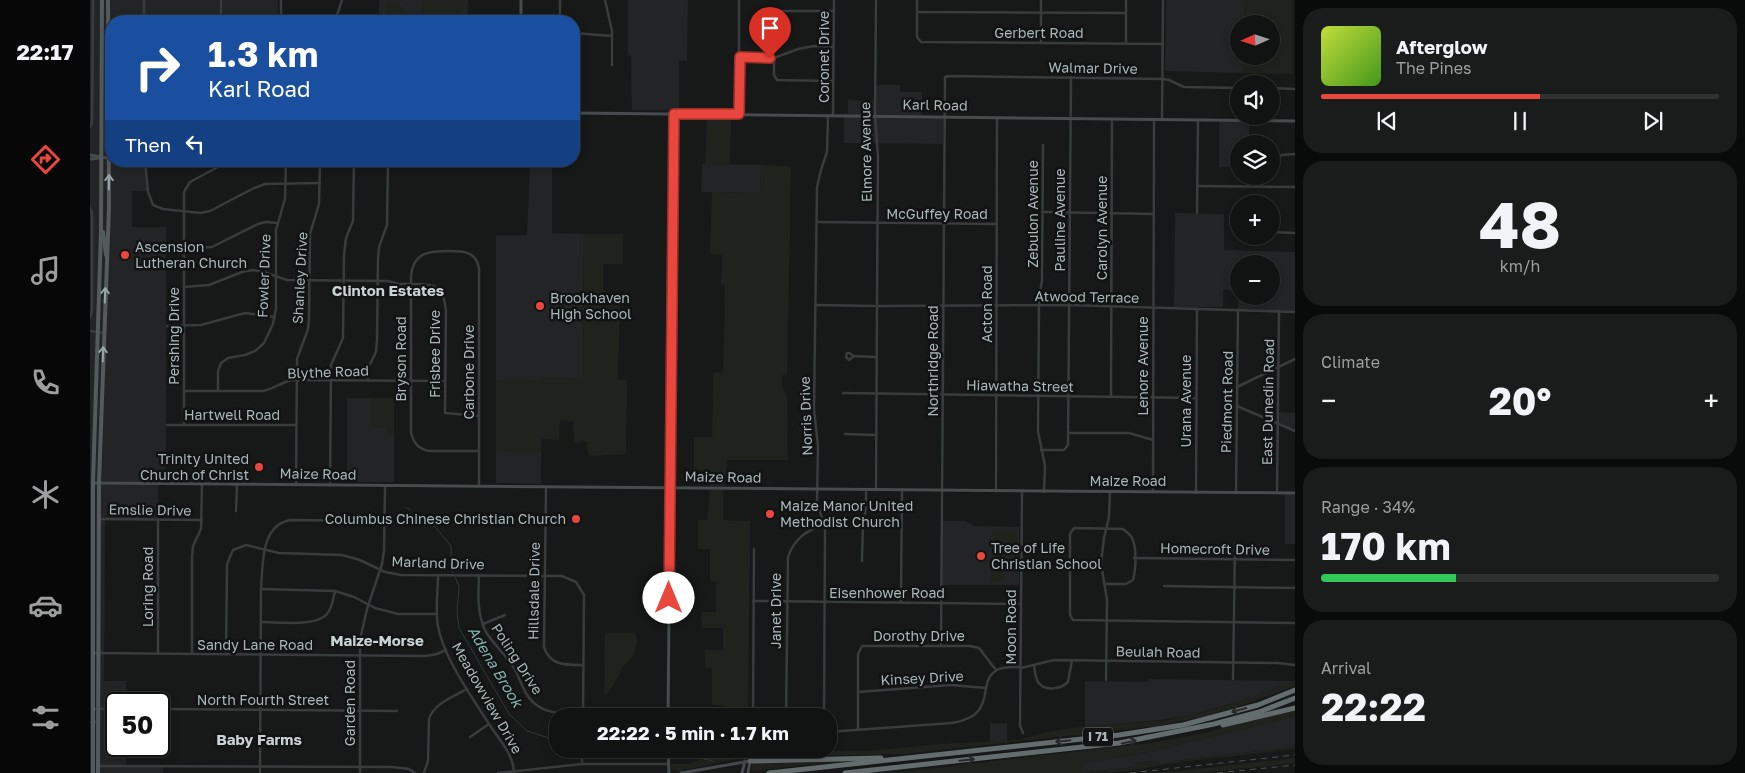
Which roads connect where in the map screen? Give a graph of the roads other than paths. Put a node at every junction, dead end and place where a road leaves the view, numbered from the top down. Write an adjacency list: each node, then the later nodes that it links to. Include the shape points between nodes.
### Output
1 (93, 0): 63 (street)
2 (102, 0): 36 (main road)
3 (108, 0): 23 (main road)
4 (144, 0): 24 (street)
5 (221, 0): 25 (street)
6 (281, 0): 26 (street)
7 (342, 0): 27 (street)
8 (521, 0): 28 (main road)
9 (560, 0): 29 (street)
10 (604, 0): 31 (street)
11 (740, 0): 37 (street)
12 (834, 0): 19 (street, Coronet Drive)
13 (876, 0): 52 (street, Elmore Avenue)
14 (917, 0): 20 (street)
15 (1041, 0): 21 (street)
16 (1126, 0): 22 (street)
17 (1163, 0): 34 (street)
18 (776, 11): 19 (street)
19 (834, 11): 35 (street, Coronet Drive)
20 (917, 12): 21 (street); 32 (street, Gerbert Road, via 918,41)
21 (1041, 13): 22 (street); 32 (street)
22 (1126, 13): 33 (street)
23 (109, 15)
24 (144, 15)
25 (221, 15)
26 (281, 15)
27 (337, 15)
28 (522, 15)
29 (560, 15)
30 (580, 33): 31 (street)
31 (612, 36): 39 (street)
32 (1041, 43): 33 (street, Gerbert Road)
33 (1126, 43): 34 (street, Gerbert Road)
34 (1163, 44): 42 (street)
35 (834, 47): 38 (street, via 814,46); 43 (street, Coronet Drive)
36 (102, 52): 68 (main road)
37 (740, 57): 38 (street); 49 (street)
38 (774, 58): 43 (street, via 777,80)
39 (612, 65)
40 (945, 77): 41 (street, Walmar Drive); 53 (street, Northridge Road)
41 (1071, 77): 42 (street, Walmar Drive); 55 (street, Pauline Avenue)
42 (1162, 79): 44 (street, Walmar Drive, via 1184,87); 59 (street)
43 (833, 81): 51 (street, Coronet Drive)
44 (1230, 88)
45 (1280, 88): 46 (street)
46 (1295, 89)
47 (580, 113): 48 (main road, Karl Road)
48 (674, 114): 49 (main road, Karl Road); 172 (main road)
49 (739, 114): 50 (main road, Karl Road)
50 (828, 115): 51 (main road, Karl Road); 88 (street, Norris Drive, via 827,152 817,187)
51 (833, 115): 52 (main road, Karl Road)
52 (876, 115): 53 (main road, Karl Road); 90 (street, Elmore Avenue)
53 (944, 116): 54 (main road, Karl Road); 91 (street, Northridge Road)
54 (998, 117): 55 (main road, Karl Road); 92 (street, Acton Road)
55 (1070, 118): 57 (main road, Karl Road); 84 (street, Pauline Avenue)
56 (1230, 118): 60 (main road, Karl Road)
57 (1112, 119): 58 (main road, Karl Road); 85 (street, Carolyn Avenue)
58 (1154, 119): 59 (main road, Karl Road); 87 (street, Lenore Avenue)
59 (1162, 119): 60 (main road, Karl Road)
60 (1198, 120): 79 (street)
61 (1280, 120): 62 (main road, Karl Road)
62 (1295, 121)
63 (90, 127)
64 (1043, 145): 83 (street, Zebulon Avenue)
65 (1295, 154): 67 (street)
66 (90, 155): 68 (main road)
67 (1280, 156)
68 (102, 157): 69 (main road); 94 (main road)
69 (90, 159)
70 (110, 167): 98 (main road, one-way to 70)
71 (146, 167): 82 (street, via 148,192 154,205)
72 (217, 167): 82 (street, Pershing Drive, via 194,179 185,188)
73 (286, 167): 77 (street, Fowler Drive)
74 (320, 167): 78 (street, Shanley Drive)
75 (354, 167): 102 (street, via 354,212 345,244)
76 (388, 167): 103 (street, via 388,218 378,252)
77 (286, 183): 78 (street); 82 (street, via 268,183 254,188 210,211); 89 (street, Fowler Drive, via 284,204)
78 (320, 183): 101 (street, Shanley Drive, via 319,208 310,234)
79 (1197, 186): 80 (street); 86 (street)
80 (1295, 187)
81 (90, 208): 93 (street)
82 (184, 211): 97 (street, Pershing Drive)
83 (1043, 212): 84 (street); 107 (street, Zebulon Avenue)
84 (1070, 212): 85 (street); 111 (street, Pauline Avenue)
85 (1112, 213): 87 (street); 112 (street, Carolyn Avenue)
86 (1197, 213)
87 (1154, 214): 113 (street, Lenore Avenue)
88 (817, 222): 90 (street, McGuffey Road); 106 (street, Norris Drive)
89 (277, 223): 97 (street, via 258,224 212,247); 100 (street, Fowler Drive)
90 (877, 223): 91 (street, McGuffey Road); 108 (street, Elmore Avenue)
91 (943, 224): 92 (street, McGuffey Road); 109 (street, Northridge Road)
92 (997, 224): 110 (street, Acton Road)
93 (92, 231): 94 (street); 119 (street)
94 (102, 231): 98 (main road); 123 (main road)
95 (1280, 232): 96 (street)
96 (1295, 233)
97 (184, 249): 105 (street, Pershing Drive)
98 (107, 257): 124 (main road, one-way to 98)
99 (476, 258): 104 (street, Bryson Road, via 463,251 423,254 412,269); 149 (street, Carbone Drive, via 479,268)
100 (276, 277): 101 (street, Frisbee Drive); 105 (street, Frisbee Drive, via 260,271 247,271 209,285); 118 (street, Fowler Drive)
101 (310, 281): 102 (street, Frisbee Drive); 129 (street, Shanley Drive, via 308,329 297,355)
102 (344, 281): 103 (street, Frisbee Drive); 130 (street, via 343,338 332,359)
103 (378, 281): 104 (street, Frisbee Drive); 131 (street, via 377,347 369,364)
104 (412, 284): 132 (street, Bryson Road); 133 (street, Frisbee Drive, via 434,286 444,299)
105 (184, 287): 121 (street, Pershing Drive)
106 (816, 305): 108 (street, Atwood Terrace); 173 (street, Norris Drive, via 814,409)
107 (1039, 305): 110 (street, Atwood Terrace); 111 (street, Atwood Terrace); 142 (street, Zebulon Avenue)
108 (877, 306): 109 (street, Atwood Terrace); 126 (street, Elmore Avenue)
109 (943, 306): 110 (street, Atwood Terrace); 140 (street, Northridge Road)
110 (997, 306): 141 (street, Acton Road)
111 (1069, 306): 112 (street, Atwood Terrace); 143 (street, Pauline Avenue)
112 (1112, 307): 113 (street, Atwood Terrace); 144 (street, Carolyn Avenue)
113 (1154, 308): 114 (street, Atwood Terrace); 145 (street, Lenore Avenue)
114 (1197, 309): 115 (street, Atwood Terrace); 146 (street, Urana Avenue)
115 (1238, 310): 116 (street, Atwood Terrace); 134 (street, Piedmont Road)
116 (1279, 311): 117 (street, Atwood Terrace); 128 (street, East Dunedin Road)
117 (1295, 312)
118 (274, 317): 121 (street, via 240,314 209,324); 136 (street, Fowler Drive, via 267,338 260,347 221,363)
119 (90, 318)
120 (167, 326): 121 (street)
121 (184, 326): 135 (street, Pershing Drive)
122 (90, 331): 123 (street)
123 (98, 333): 124 (street); 137 (main road)
124 (104, 333): 148 (main road, one-way to 124)
125 (854, 356): 126 (street)
126 (876, 357): 139 (street, Elmore Avenue)
127 (1295, 359): 128 (street)
128 (1278, 367): 134 (street); 150 (street, East Dunedin Road)
129 (296, 380): 130 (street, Blythe Road); 136 (street, Blythe Road, via 263,391); 153 (street, Shanley Drive)
130 (331, 380): 131 (street, Blythe Road); 168 (street)
131 (368, 380): 132 (street, Blythe Road)
132 (412, 380): 133 (street, Blythe Road); 162 (street, Bryson Road, via 411,433 416,445 429,451)
133 (445, 380): 149 (street, Frisbee Drive, via 444,414)
134 (1237, 387): 147 (street, Piedmont Road)
135 (184, 391): 136 (street, Blythe Road); 152 (street, Pershing Drive)
136 (218, 391)
137 (96, 392): 148 (main road); 154 (main road)
138 (844, 393): 139 (street, Hiawatha Street)
139 (877, 394): 140 (street, Hiawatha Street); 158 (street, Elmore Avenue)
140 (942, 394): 141 (street, Hiawatha Street); 177 (street, Northridge Road)
141 (996, 395): 142 (street, Hiawatha Street); 178 (street, Acton Road)
142 (1038, 395): 143 (street, Hiawatha Street); 161 (street, Zebulon Avenue)
143 (1069, 397): 144 (street, Hiawatha Street); 156 (street, Pauline Avenue)
144 (1111, 397): 145 (street, Hiawatha Street)
145 (1153, 398): 146 (street, Hiawatha Street); 159 (street, Lenore Avenue)
146 (1196, 398): 183 (street, Urana Avenue)
147 (1237, 406): 150 (street); 184 (street, Piedmont Road)
148 (101, 410): 160 (main road)
149 (479, 416): 162 (street, Carbone Drive)
150 (1278, 423): 155 (street); 185 (street, East Dunedin Road)
151 (167, 424): 152 (street, Hartwell Road)
152 (184, 424): 153 (street, Hartwell Road)
153 (296, 425): 167 (street, Shanley Drive)
154 (95, 429): 160 (main road); 163 (main road)
155 (1295, 431)
156 (1068, 433): 159 (street, via 1129,433); 161 (street, Pauline Avenue, via 1068,446 1064,450)
157 (845, 434): 158 (street)
158 (876, 435): 175 (street, Elmore Avenue)
159 (1153, 440): 182 (street, Lenore Avenue)
160 (100, 446): 164 (main road)
161 (1041, 450): 180 (street, Zebulon Avenue)
162 (479, 451): 170 (street, Carbone Drive)
163 (92, 482): 164 (main road, Maize Road); 187 (main road)
164 (99, 483): 165 (main road, Maize Road); 189 (main road)
165 (202, 484): 166 (main road, Maize Road); 191 (street)
166 (237, 484): 167 (main road, Maize Road); 188 (street)
167 (296, 485): 168 (main road, Maize Road)
168 (330, 485): 169 (main road, Maize Road)
169 (385, 486): 170 (main road, Maize Road); 192 (street, Garden Road)
170 (479, 486): 171 (main road, Maize Road)
171 (546, 487): 172 (main road, Maize Road); 205 (street, Hillsdale Drive)
172 (671, 488): 173 (main road, Maize Road); 253 (main road)
173 (818, 489): 174 (main road, Maize Road); 193 (street, Norris Drive, via 818,507)
174 (866, 490): 175 (main road, Maize Road); 201 (street)
175 (876, 490): 176 (main road, Maize Road)
176 (902, 490): 177 (main road, Maize Road); 217 (street)
177 (942, 491): 178 (main road, Maize Road); 218 (street, Northridge Road)
178 (996, 491): 179 (main road, Maize Road)
179 (1022, 492): 180 (main road, Maize Road); 219 (street, Moon Road)
180 (1044, 492): 181 (main road, Maize Road)
181 (1110, 492): 182 (main road, Maize Road); 194 (street)
182 (1153, 492): 183 (main road, Maize Road)
183 (1196, 493): 184 (main road, Maize Road)
184 (1236, 493): 185 (main road, Maize Road)
185 (1277, 493): 186 (main road, Maize Road)
186 (1295, 493)
187 (92, 509): 211 (main road)
188 (236, 511)
189 (99, 519): 190 (street, Emslie Drive); 212 (main road)
190 (158, 520): 191 (street, Emslie Drive); 232 (street, Loring Road)
191 (202, 520): 233 (street, via 201,532 192,551)
192 (384, 521): 197 (street, via 283,521 271,532); 202 (street, Garden Road)
193 (824, 524): 215 (street, Janet Drive, via 804,533 790,550 786,564); 216 (street, Norris Drive)
194 (1107, 528): 198 (street, via 1123,529 1130,534); 206 (street, via 1101,553); 223 (street, via 1076,528 1070,534 1071,618)
195 (1235, 543): 199 (street)
196 (754, 549): 214 (street)
197 (266, 550): 202 (street, Marland Drive, via 342,555); 210 (street); 234 (street, Marland Drive, via 243,545 233,550 228,558)
198 (1134, 558): 199 (street, Homecroft Drive); 206 (street, via 1134,576 1130,583)
199 (1235, 559): 200 (street, Homecroft Drive); 208 (street)
200 (1295, 560)
201 (862, 561)
202 (380, 570): 203 (street, Marland Drive, via 400,575); 220 (street, Garden Road)
203 (438, 575): 204 (street, Marland Drive); 221 (street, Meadowview Drive)
204 (479, 576): 205 (street, Marland Drive); 227 (street, Poling Drive, via 478,602)
205 (544, 576): 240 (street, Marland Drive, via 569,578 580,586 584,600); 240 (street, Hillsdale Drive, via 545,652 561,665)
206 (1104, 584): 223 (street)
207 (1164, 586): 208 (street)
208 (1234, 587): 209 (street); 225 (street)
209 (1295, 588)
210 (261, 589): 213 (street); 224 (street)
211 (91, 590): 212 (street); 230 (main road)
212 (99, 590): 231 (main road)
213 (335, 591): 220 (street); 224 (street, via 331,608 320,620)
214 (753, 601): 215 (street, Eisenhower Road); 254 (street)
215 (786, 602): 216 (street, Eisenhower Road); 255 (street, Janet Drive)
216 (825, 603): 217 (street, Eisenhower Road); 256 (street, Norris Drive)
217 (901, 603): 218 (street, Eisenhower Road)
218 (941, 604): 219 (street, Eisenhower Road); 228 (street, Northridge Road)
219 (1022, 604): 243 (street, Moon Road)
220 (368, 605): 221 (street, via 398,614); 236 (street, Garden Road)
221 (437, 614): 229 (street, Meadowview Drive)
222 (505, 615): 227 (street)
223 (1107, 620): 225 (street); 238 (street)
224 (261, 622): 235 (street)
225 (1233, 622): 226 (street); 239 (street)
226 (1295, 623)
227 (483, 624): 265 (street, Poling Drive, via 531,700)
228 (941, 646): 244 (street, Dorothy Drive, via 979,648); 250 (street, Dorothy Drive, via 860,648)
229 (446, 650): 236 (street, Sandy Lane Road, via 430,656); 248 (street, Meadowview Drive)
230 (92, 653): 231 (street, Sandy Lane Road); 258 (main road)
231 (99, 653): 232 (street, Sandy Lane Road); 259 (main road)
232 (158, 654): 233 (street, Sandy Lane Road)
233 (192, 654): 234 (street, Sandy Lane Road)
234 (226, 654): 235 (street, Sandy Lane Road)
235 (261, 654): 236 (street, Sandy Lane Road); 262 (street)
236 (360, 655): 263 (street, Garden Road)
237 (1072, 660): 238 (street, Beulah Road); 241 (street, Beulah Road, via 1049,660); 241 (street, via 1068,682 1060,687 1043,686 1036,677)
238 (1106, 661): 239 (street, Beulah Road); 246 (street)
239 (1233, 663): 242 (street, Beulah Road); 245 (street)
240 (583, 665): 252 (street)
241 (1034, 665): 243 (street, Beulah Road)
242 (1295, 665)
243 (1021, 667): 244 (street, Beulah Road); 271 (street, Moon Road, via 1020,725)
244 (996, 670): 247 (street)
245 (1233, 679)
246 (1106, 680)
247 (986, 688): 250 (street, Kinsey Drive, via 951,685); 268 (street, via 979,710 962,721)
248 (467, 689): 267 (street, Meadowview Drive); 290 (street, via 430,714 428,761)
249 (1295, 690): 276 (highway, I 71, one-way to 276, via 1183,725)
250 (858, 692): 268 (street)
251 (1295, 698): 269 (highway, I 71, via 1259,712)
252 (583, 708)
253 (668, 708)
254 (753, 708)
255 (786, 708)
256 (824, 708)
257 (1295, 708): 269 (highway, via 1225,725)
258 (93, 709): 259 (street); 266 (main road)
259 (98, 709): 260 (street); 266 (main road)
260 (105, 709)
261 (170, 709): 262 (street, North Fourth Street)
262 (261, 710): 263 (street, North Fourth Street); 282 (street)
263 (360, 711): 264 (street, North Fourth Street); 283 (street, Garden Road)
264 (397, 711)
265 (549, 711)
266 (94, 722): 273 (main road); 281 (main road)
267 (489, 724): 272 (street); 284 (street, Meadowview Drive, via 510,753)
268 (858, 730): 270 (street)
269 (1188, 730): 280 (highway, I 71, one-way to 269, via 1119,743)
270 (837, 731)
271 (1023, 733)
272 (470, 737)
273 (93, 745): 281 (main road); 285 (main road)
274 (582, 758): 278 (street)
275 (668, 758): 279 (main road)
276 (906, 758): 277 (highway); 296 (highway, I 71)
277 (747, 761): 293 (main road); 294 (main road); 295 (main road)
278 (582, 764): 279 (street); 284 (street)
279 (668, 764): 292 (main road)
280 (919, 765): 297 (highway, I 71); 298 (highway)
281 (98, 766): 282 (street); 286 (main road)
282 (260, 766): 283 (street); 287 (street)
283 (360, 767): 288 (street, Garden Road); 289 (street, via 402,768)
284 (514, 771): 291 (street)
285 (93, 773)
286 (98, 773)
287 (260, 773)
288 (360, 773)
289 (415, 773)
290 (424, 773)
291 (498, 773)
292 (669, 773)
293 (681, 773)
294 (742, 773)
295 (748, 773)
296 (769, 773)
297 (845, 773)
298 (878, 773)

